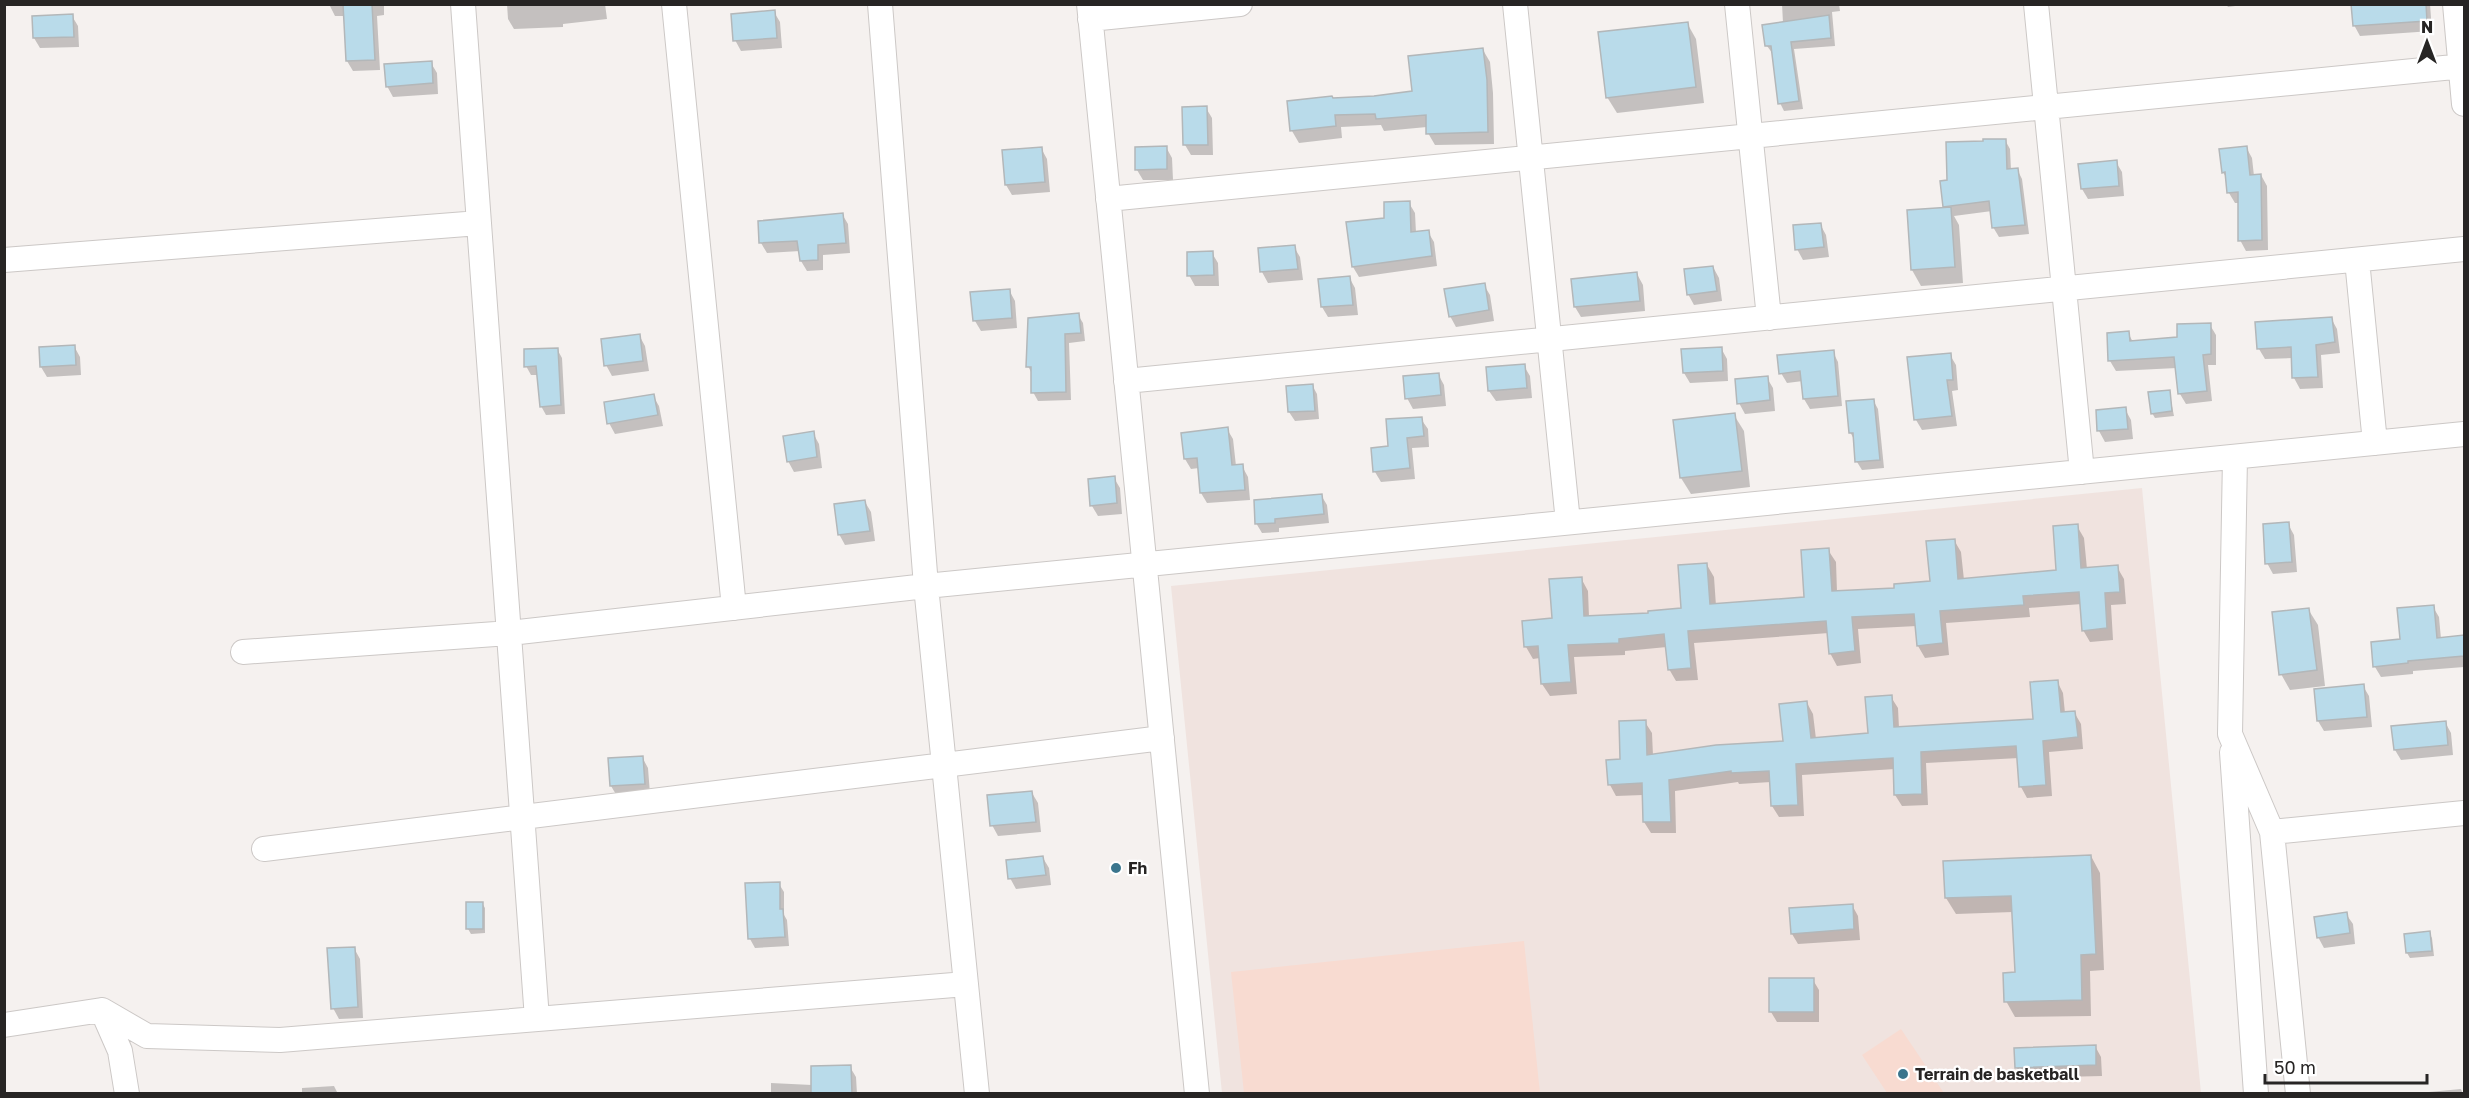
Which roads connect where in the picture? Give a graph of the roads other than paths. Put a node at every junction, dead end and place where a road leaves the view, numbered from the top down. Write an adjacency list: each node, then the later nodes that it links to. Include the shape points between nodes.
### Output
1 (462, 4): 16 (street)
2 (674, 4): 31 (street)
3 (880, 4): 30 (street)
4 (1240, 4): 9 (street)
5 (1515, 4): 14 (street)
6 (1737, 4): 13 (street)
7 (2036, 4): 12 (street)
8 (2455, 4): 10 (street)
9 (1089, 12): 15 (street)
10 (2463, 66): 11 (street); 12 (street)
11 (2464, 104)
12 (2046, 107): 13 (street); 20 (street)
13 (1750, 136): 14 (street); 21 (street)
14 (1531, 158): 15 (street); 22 (street)
15 (1108, 199): 23 (street)
16 (479, 223): 18 (street); 32 (street)
17 (2464, 249): 19 (street)
18 (4, 260)
19 (2357, 260): 20 (street); 25 (street)
20 (2064, 289): 21 (street); 27 (street)
21 (1768, 318): 22 (street)
22 (1550, 339): 23 (street); 28 (street)
23 (1126, 381): 29 (street)
24 (2464, 434): 25 (street)
25 (2375, 443): 26 (street)
26 (2235, 457): 27 (street); 34 (street)
27 (2082, 472): 28 (street)
28 (1568, 522): 29 (street)
29 (1144, 564): 30 (street); 35 (street)
30 (927, 585): 31 (street); 36 (street)
31 (734, 608): 32 (street)
32 (510, 633): 33 (street); 38 (street)
33 (243, 652)
34 (2230, 735): 39 (street); 48 (street)
35 (1162, 738): 36 (street); 47 (street)
36 (945, 765): 38 (street); 41 (street)
37 (2464, 813): 39 (street)
38 (523, 817): 40 (street); 43 (street)
39 (2272, 832): 49 (street)
40 (264, 849)
41 (966, 984): 43 (street); 46 (street)
42 (102, 1010): 43 (street, via 147,1036 280,1040); 44 (street); 45 (street, via 120,1051)
43 (537, 1019)
44 (4, 1024)
45 (127, 1094)
46 (977, 1094)
47 (1197, 1094)
48 (2256, 1094)
49 (2298, 1094)

